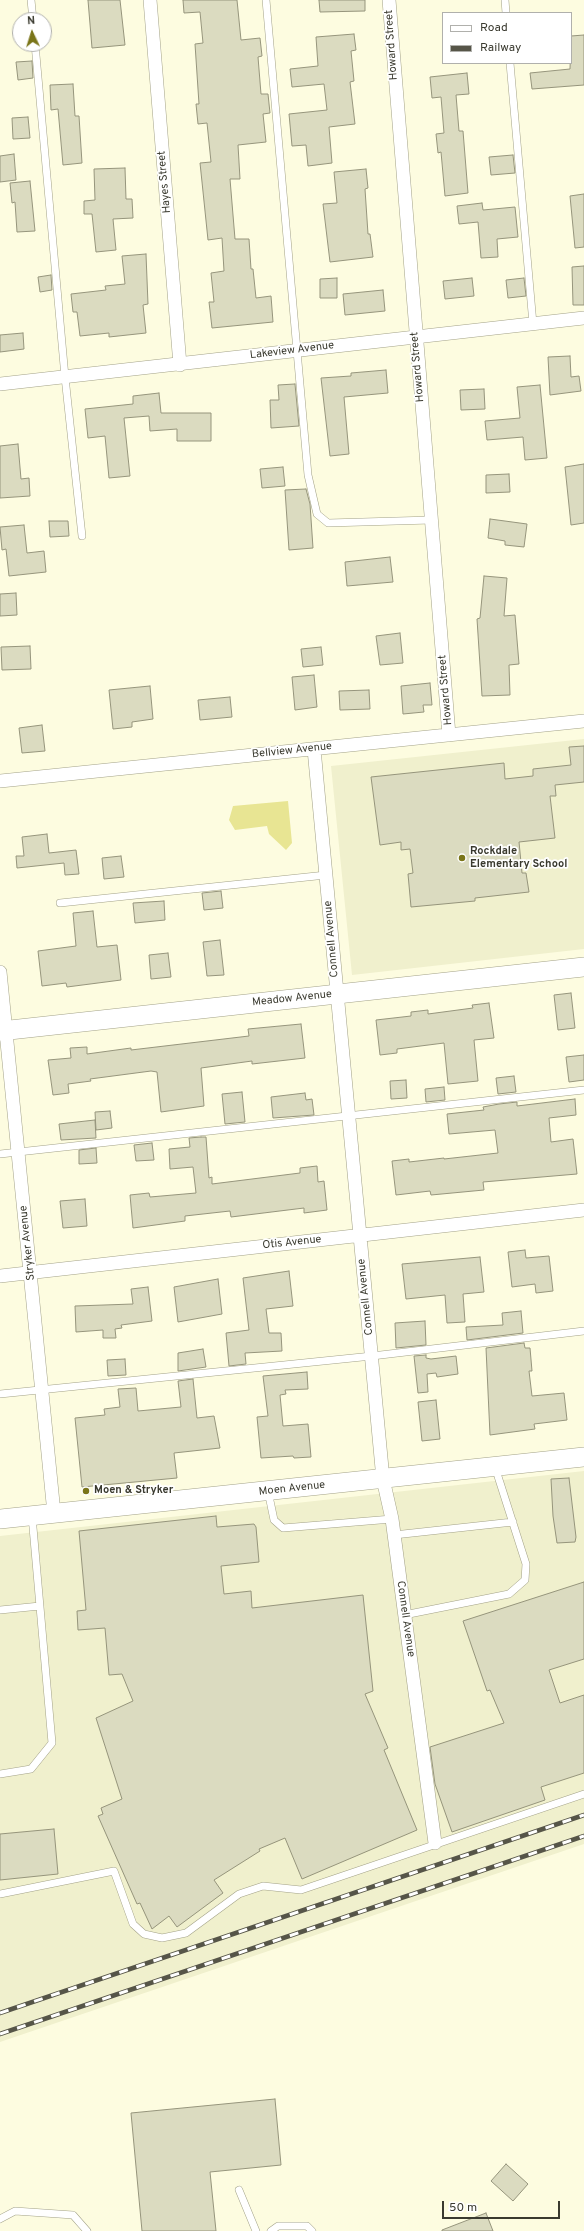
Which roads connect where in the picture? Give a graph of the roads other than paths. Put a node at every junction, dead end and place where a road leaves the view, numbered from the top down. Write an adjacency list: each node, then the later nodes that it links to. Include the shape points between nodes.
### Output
1 (31, 0): 6 (lane)
2 (150, 0): 14 (street, Hayes Street)
3 (266, 0): 13 (lane)
4 (389, 0): 12 (street, Howard Street)
5 (505, 0): 7 (lane)
6 (32, 12)
7 (506, 12)
8 (36, 52): 15 (lane)
9 (510, 64): 11 (lane)
10 (584, 318): 11 (street, Lakeview Avenue)
11 (532, 324): 12 (street, Lakeview Avenue)
12 (415, 336): 13 (street, Lakeview Avenue); 17 (street, Howard Street)
13 (297, 351): 14 (street, Lakeview Avenue); 17 (lane, via 308,474 317,514 328,523)
14 (180, 364): 15 (street, Lakeview Avenue)
15 (65, 377): 16 (street, Lakeview Avenue); 18 (lane)
16 (0, 384)
17 (431, 520): 20 (street, Howard Street)
18 (82, 536)
19 (584, 721): 20 (street, Bellview Avenue)
20 (449, 735): 21 (street, Bellview Avenue)
21 (314, 749): 22 (street, Bellview Avenue); 23 (street, Connell Avenue)
22 (0, 781)
23 (326, 875): 24 (lane); 27 (street, Connell Avenue)
24 (60, 903)
25 (584, 967): 27 (street, Meadow Avenue)
26 (0, 972): 28 (street, Stryker Avenue)
27 (336, 994): 28 (street, Meadow Avenue); 30 (street, Connell Avenue)
28 (3, 1030): 31 (street, Stryker Avenue)
29 (584, 1090): 30 (lane)
30 (348, 1116): 31 (lane); 34 (street, Connell Avenue)
31 (18, 1152): 32 (lane); 35 (street, Stryker Avenue)
32 (0, 1154)
33 (584, 1210): 34 (street, Otis Avenue)
34 (360, 1235): 35 (street, Otis Avenue); 38 (street, Connell Avenue)
35 (31, 1273): 36 (street, Otis Avenue); 39 (street, Stryker Avenue)
36 (0, 1276)
37 (584, 1332): 38 (lane)
38 (372, 1356): 39 (lane); 43 (street, Connell Avenue)
39 (42, 1389): 40 (lane); 45 (street, Stryker Avenue)
40 (0, 1394)
41 (584, 1457): 42 (street, Moen Avenue)
42 (495, 1467): 43 (street, Moen Avenue); 49 (lane)
43 (384, 1479): 44 (street, Moen Avenue); 48 (street, Connell Avenue)
44 (268, 1491): 45 (street, Moen Avenue); 48 (lane, via 274,1520 284,1528)
45 (54, 1513): 46 (street, Moen Avenue)
46 (32, 1516): 47 (street, Moen Avenue); 51 (lane)
47 (0, 1519)
48 (392, 1519): 50 (street, Connell Avenue)
49 (512, 1522): 50 (lane); 53 (lane, via 526,1564 525,1580 509,1594)
50 (394, 1535): 53 (street, Connell Avenue)
51 (40, 1606): 52 (lane); 54 (lane, via 52,1743 31,1769)
52 (0, 1610)
53 (404, 1615): 56 (street, Connell Avenue)
54 (0, 1774)
55 (584, 1794): 56 (lane)
56 (435, 1844): 57 (lane, via 301,1890 263,1886 239,1894 186,1933 162,1938 144,1934 133,1924 114,1871)
57 (0, 1894)
58 (239, 2190): 61 (lane)
59 (0, 2219): 60 (lane, via 15,2211 73,2215)
60 (87, 2231)
61 (256, 2231)
62 (271, 2231): 63 (lane, via 278,2226 307,2226)
63 (312, 2231)

